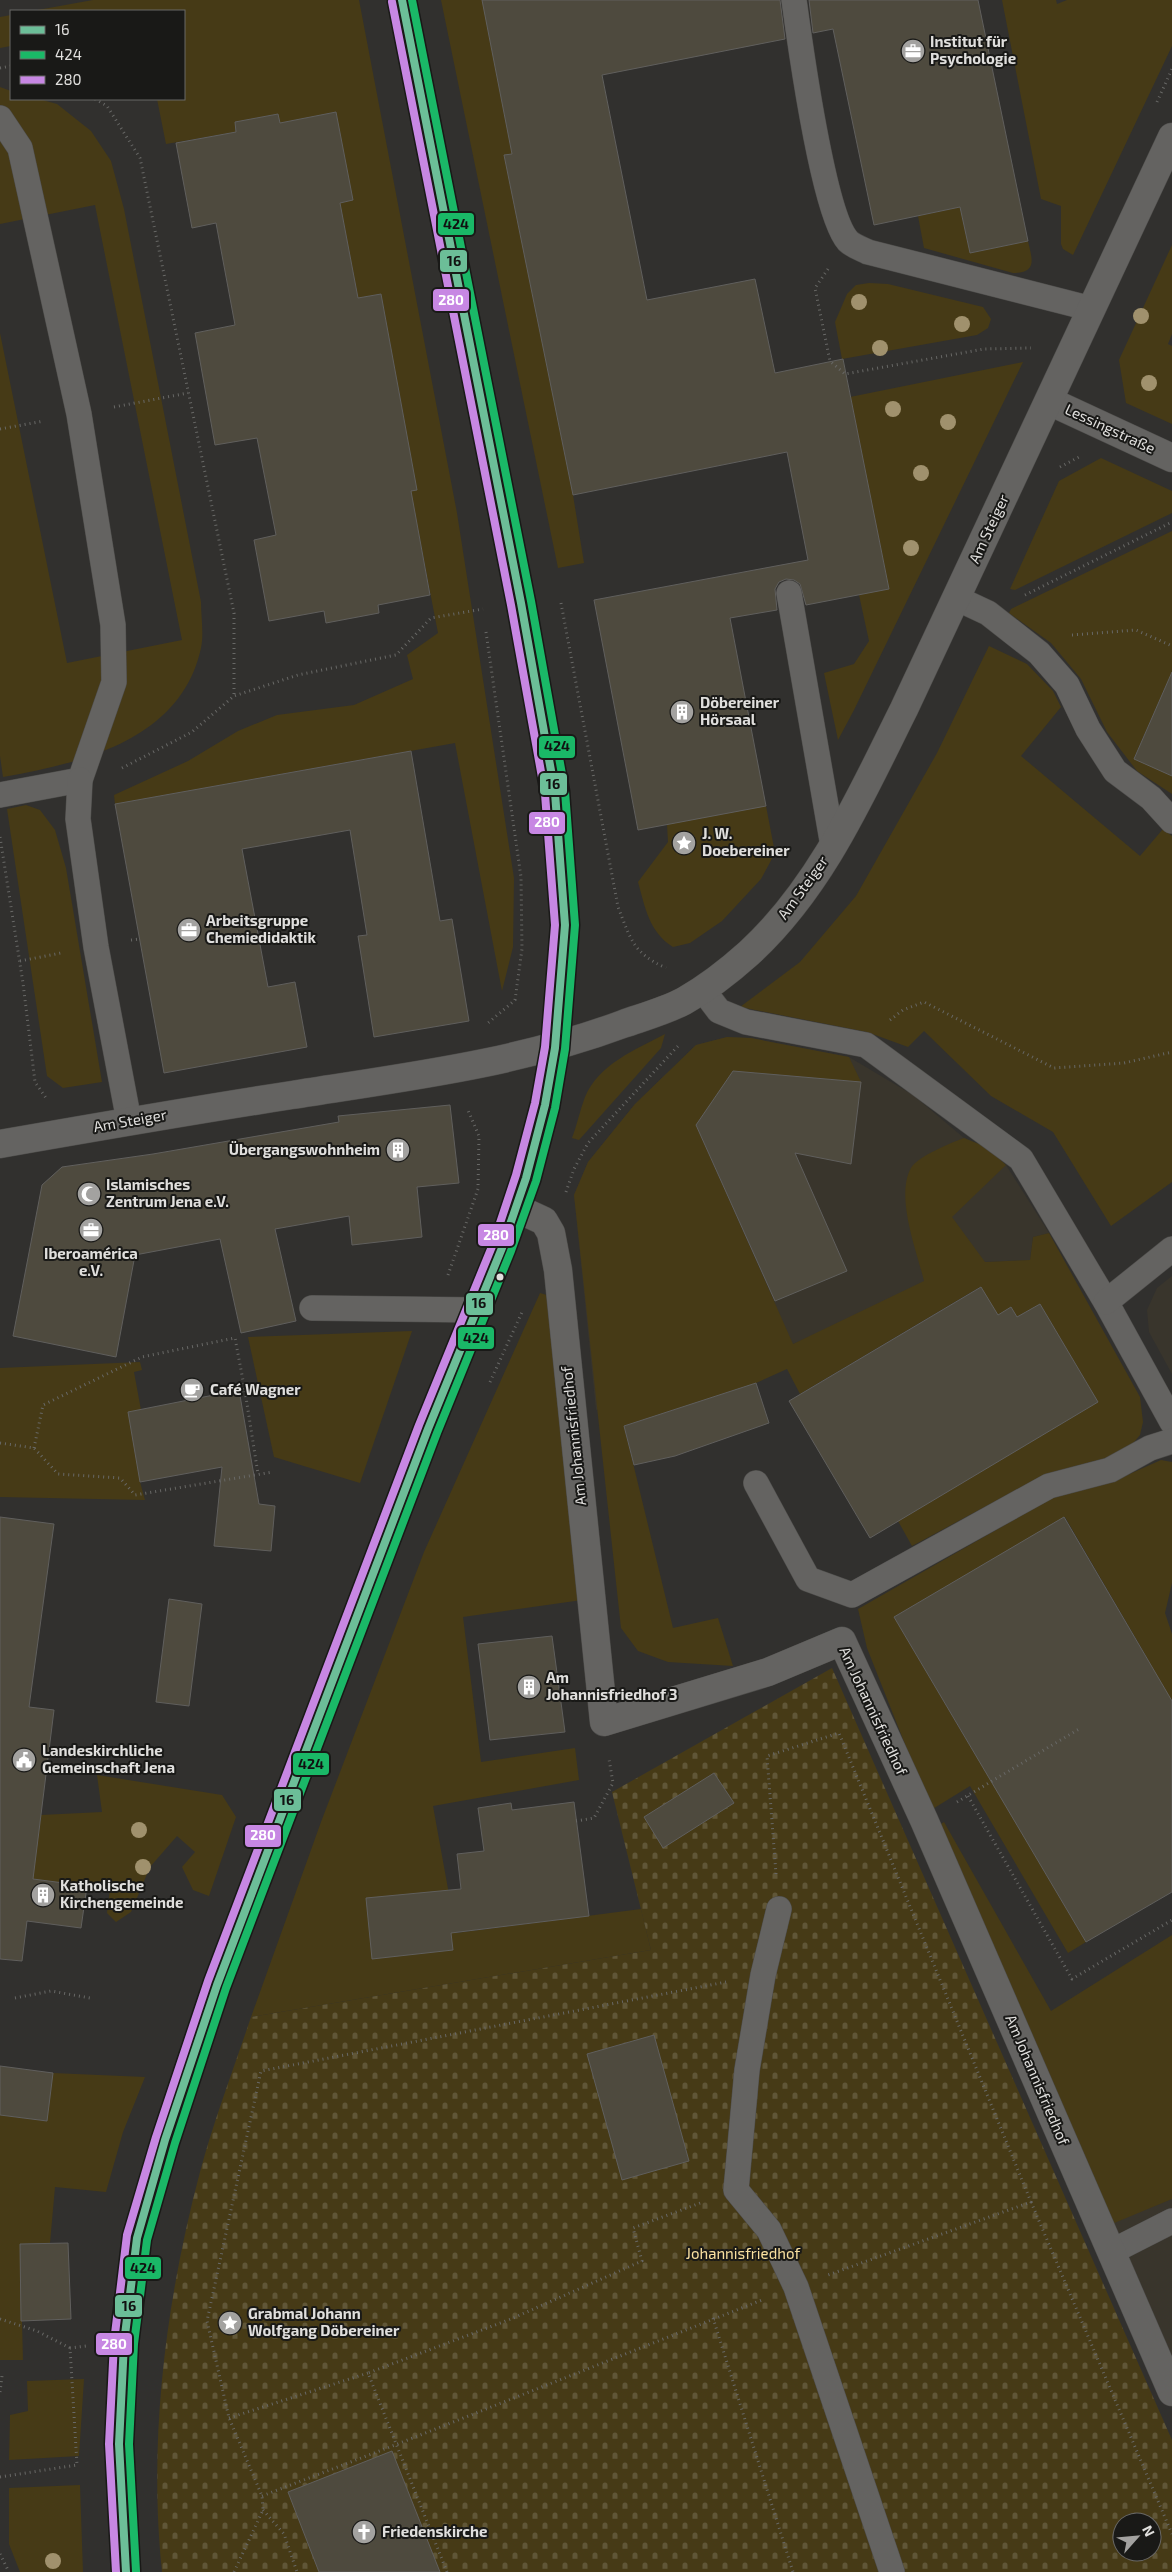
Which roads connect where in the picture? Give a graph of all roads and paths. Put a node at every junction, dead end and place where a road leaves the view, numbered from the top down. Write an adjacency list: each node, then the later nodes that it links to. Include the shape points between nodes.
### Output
1 (402, 0): 21 (main road)
2 (794, 0): 8 (lane, via 825,180 836,221)
3 (1172, 69): 5 (path)
4 (97, 100): 11 (path, via 107,106 140,158)
5 (1156, 103)
6 (0, 118): 13 (lane, via 20,148)
7 (1172, 137): 9 (street, Am Steiger)
8 (848, 242): 9 (lane, via 868,252); 10 (path, via 815,288 830,362 845,374 1006,347 1029,347)
9 (1092, 309): 10 (street, Am Steiger)
10 (1066, 364): 12 (street, Am Steiger)
11 (188, 393): 13 (path); 28 (path, via 234,613)
12 (1049, 401): 15 (street, Lessingstraße); 19 (street, Am Steiger)
13 (79, 414): 14 (path); 29 (lane, via 113,625 114,682)
14 (0, 429)
15 (1172, 458)
16 (1172, 522): 23 (path)
17 (789, 594): 33 (lane)
18 (560, 596): 34 (path, via 618,907 632,942 647,959 668,969)
19 (956, 598): 23 (lane); 33 (street, Am Steiger, via 900,718)
20 (481, 599): 22 (path)
21 (521, 603): 22 (path); 39 (main road, via 555,793 562,865 565,946)
22 (482, 609): 24 (path); 28 (path, via 430,618 396,655 298,675)
23 (988, 613): 27 (lane)
24 (484, 618)
25 (485, 628): 36 (path, via 521,877 522,949 515,1000)
26 (1172, 646): 27 (path, via 1136,630 1075,634 1051,643)
27 (1039, 653): 31 (lane, via 1067,685 1088,729 1115,770 1151,798)
28 (234, 696): 29 (path, via 192,732 128,766)
29 (80, 780): 30 (lane); 42 (lane, via 78,818 92,917)
30 (0, 794)
31 (1172, 821)
32 (0, 837): 41 (path, via 35,1082)
33 (833, 846): 35 (street, Am Steiger, via 794,906 750,952)
34 (674, 966)
35 (703, 990): 38 (lane, via 719,1011 746,1022); 39 (street, Am Steiger, via 682,1002)
36 (481, 1029)
37 (683, 1040): 45 (path, via 588,1143 574,1169)
38 (866, 1045): 40 (path, via 902,1010 924,1002 1054,1068 1124,1063); 48 (lane, via 1022,1159)
39 (555, 1048): 42 (street, Am Steiger, via 462,1068); 44 (main road, via 543,1113)
40 (1172, 1052)
41 (48, 1102)
42 (129, 1121): 43 (street, Am Steiger)
43 (0, 1144)
44 (516, 1208): 45 (street, via 544,1221); 50 (main road)
45 (551, 1232): 61 (street, Am Johannisfriedhof, via 558,1270)
46 (1172, 1249): 48 (lane)
47 (526, 1301): 51 (path)
48 (1106, 1302): 54 (lane)
49 (312, 1308): 50 (lane)
50 (478, 1310): 94 (main road, via 396,1514 221,1976 165,2140 137,2238 124,2343 119,2444)
51 (487, 1388)
52 (245, 1391): 53 (path); 57 (path, via 235,1338 142,1357 43,1405); 59 (path)
53 (239, 1392)
54 (1172, 1422)
55 (1172, 1441): 60 (lane, via 1150,1448 1110,1470 1049,1486 852,1596 808,1579)
56 (0, 1443): 57 (path)
57 (34, 1448): 59 (path, via 58,1474 120,1478 135,1495)
58 (273, 1472): 59 (path)
59 (258, 1474)
60 (756, 1484)
61 (604, 1722): 64 (street, Am Johannisfriedhof, via 768,1672 842,1641); 65 (path, via 613,1783 594,1818)
62 (1079, 1729): 63 (path)
63 (968, 1796): 64 (path); 69 (path, via 1072,1979)
64 (924, 1820): 76 (street, Am Johannisfriedhof)
65 (576, 1821)
66 (84, 1905): 67 (path)
67 (100, 1907)
68 (779, 1909): 70 (lane); 74 (path, via 767,1756 839,1732)
69 (1172, 1920)
70 (763, 1975): 73 (lane, via 747,2070); 86 (path, via 261,2071 207,2321)
71 (15, 1998): 72 (path, via 51,1991)
72 (90, 1998)
73 (736, 2190): 77 (lane, via 769,2230); 82 (path, via 633,2228 642,2261 511,2319)
74 (1030, 2202): 77 (path); 91 (path)
75 (1172, 2221): 76 (lane)
76 (1111, 2252): 85 (street, Am Johannisfriedhof)
77 (796, 2287): 78 (path); 99 (lane)
78 (713, 2318): 87 (path); 98 (path)
79 (0, 2319): 80 (path, via 37,2331)
80 (70, 2348)
81 (70, 2364): 88 (path, via 77,2465)
82 (368, 2373): 86 (path); 87 (path)
83 (2, 2376): 84 (path)
84 (0, 2392)
85 (1172, 2392)
86 (229, 2418): 89 (path)
87 (396, 2446): 89 (path); 97 (path)
88 (0, 2477)
89 (262, 2496): 90 (path)
90 (263, 2510): 95 (path); 96 (path, via 284,2534)
91 (1172, 2534)
92 (0, 2554): 93 (path)
93 (9, 2572)
94 (126, 2572)
95 (234, 2572)
96 (297, 2572)
97 (447, 2572)
98 (794, 2572)
99 (892, 2572)

